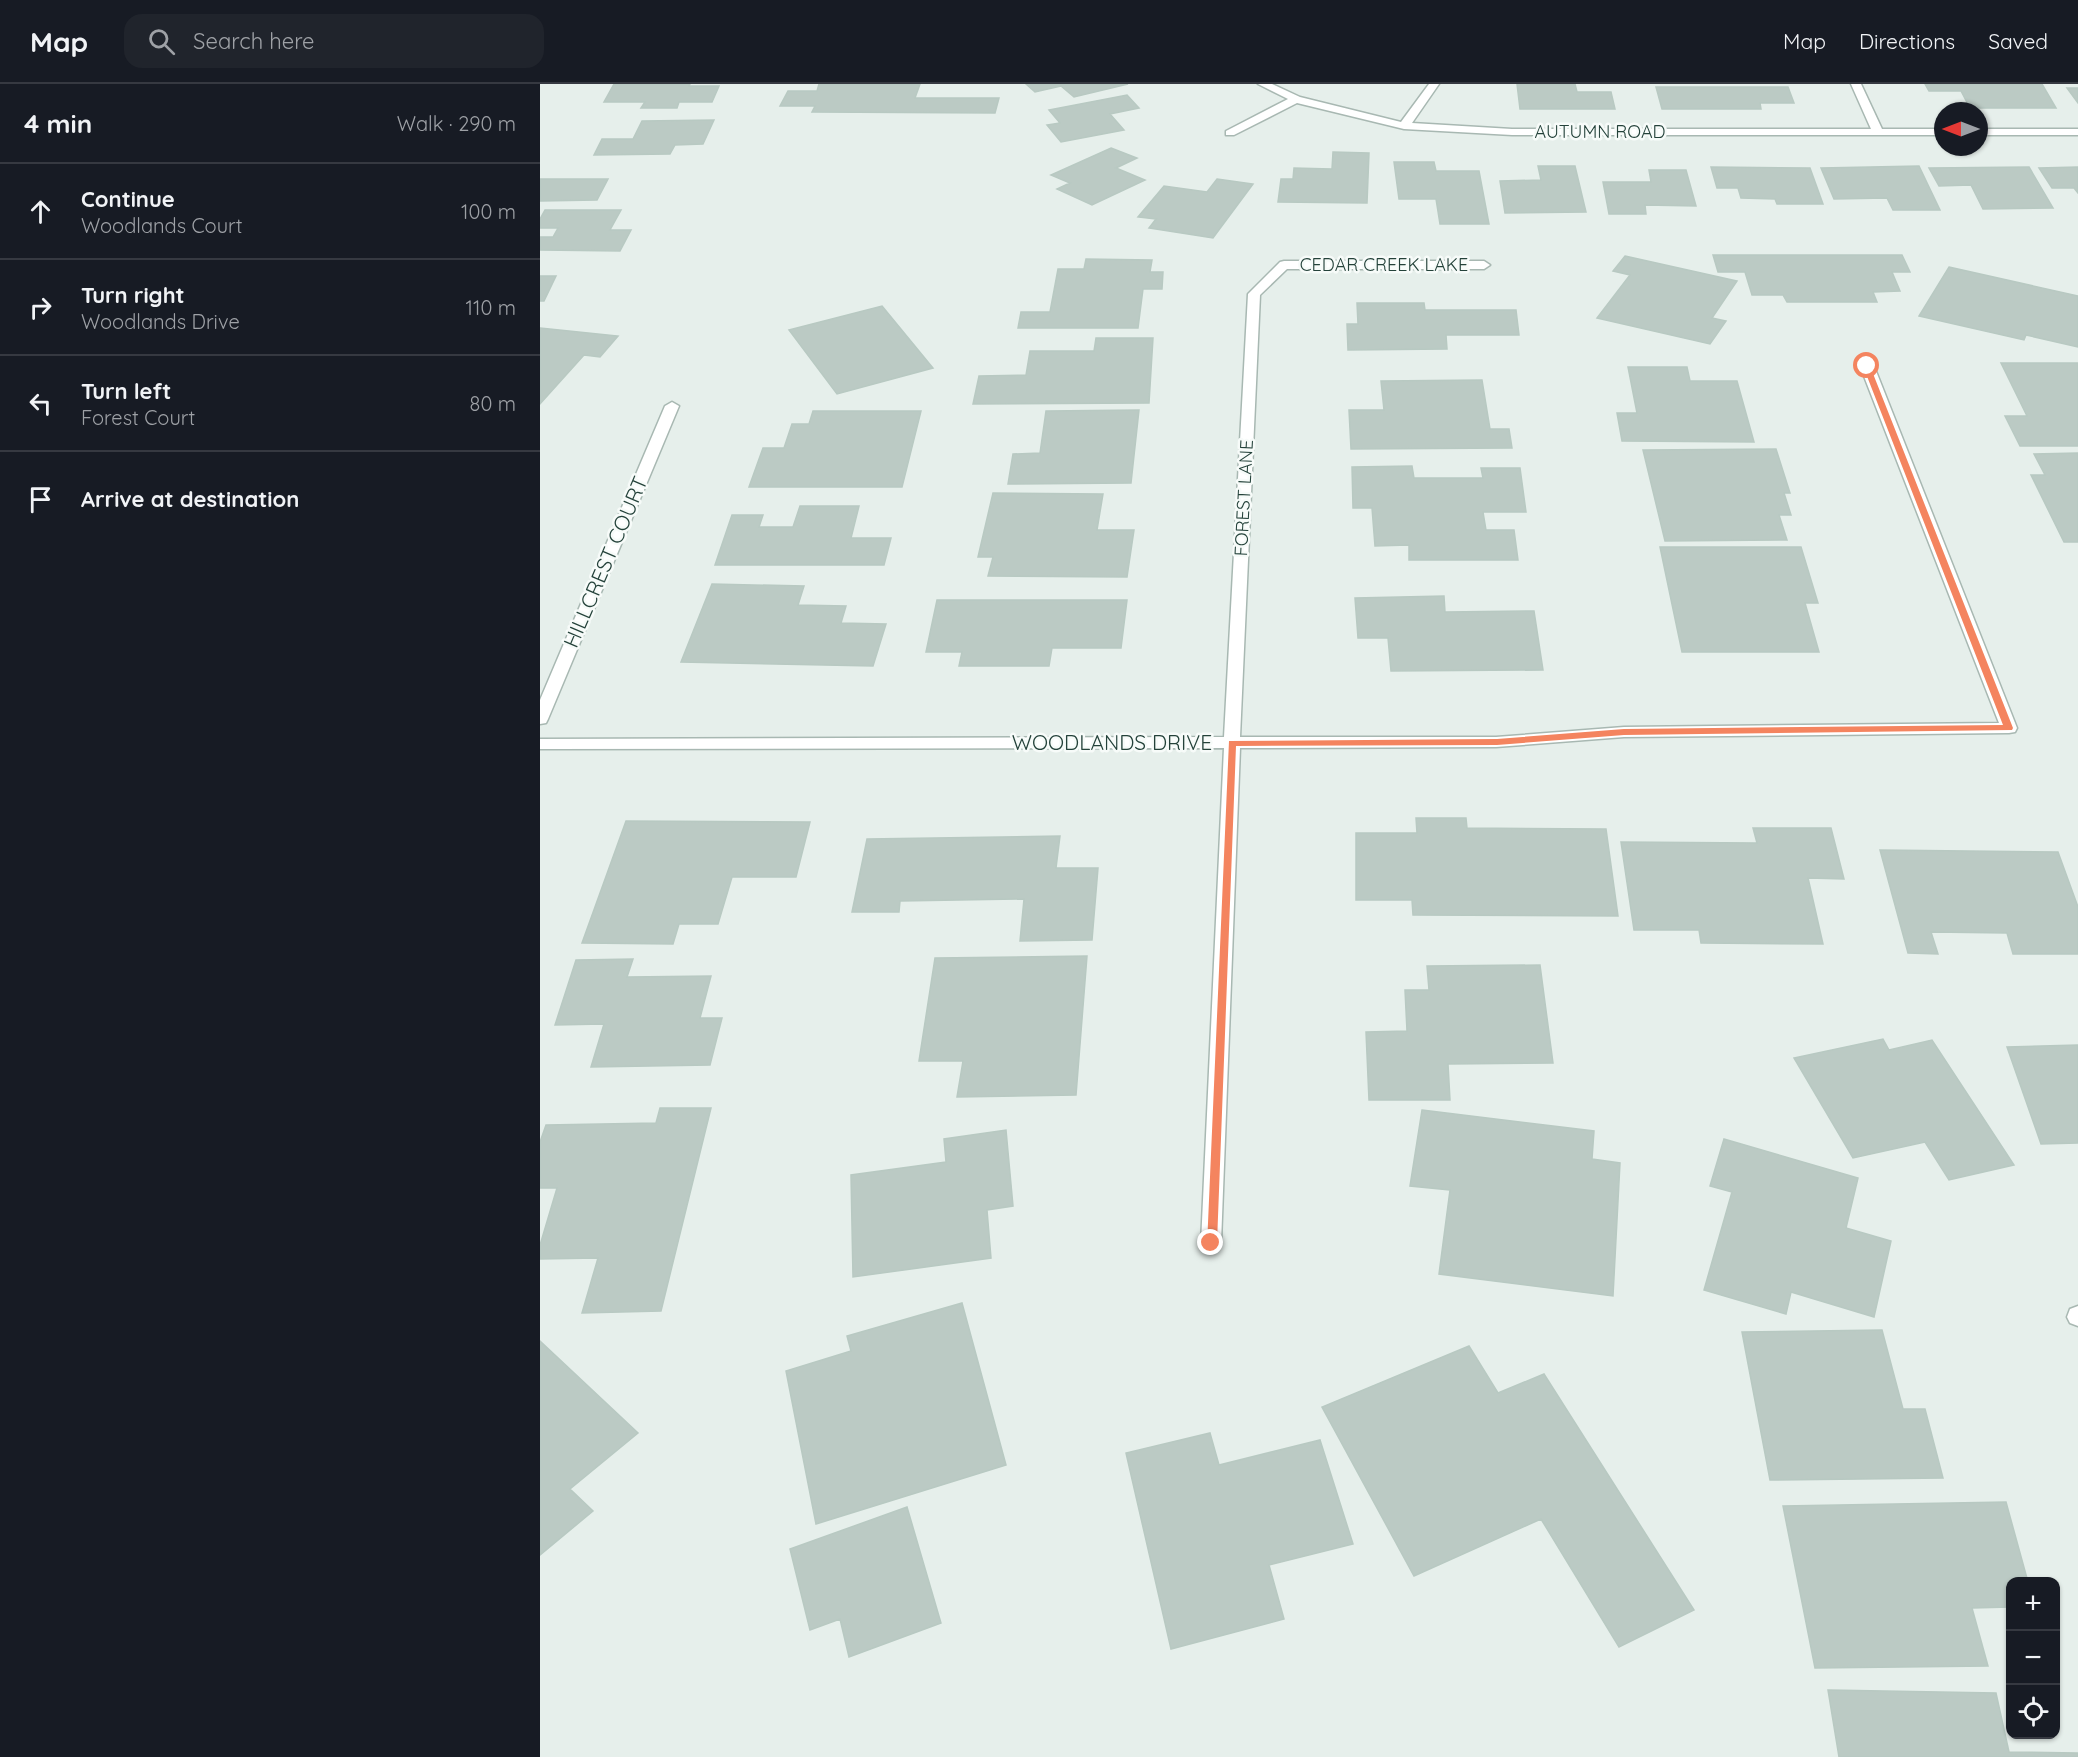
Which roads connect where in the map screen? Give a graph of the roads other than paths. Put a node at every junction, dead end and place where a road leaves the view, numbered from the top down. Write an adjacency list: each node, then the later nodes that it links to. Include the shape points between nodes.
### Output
1 (1263, 84): 4 (street, AUTUMN ROAD)
2 (1434, 84): 5 (street)
3 (1856, 84): 6 (street)
4 (1296, 99): 5 (street, AUTUMN ROAD); 10 (street)
5 (1404, 126): 6 (street, AUTUMN ROAD, via 1512,132)
6 (1878, 132): 7 (street, AUTUMN ROAD)
7 (1934, 132)
8 (1988, 132): 9 (street)
9 (2078, 132)
10 (1230, 133)
11 (1284, 265): 12 (street, CEDAR CREEK LAKE); 16 (street, FOREST LANE, via 1254,294)
12 (1484, 265)
13 (1867, 366): 16 (street, WOODLANDS DRIVE, via 2008,728 1624,732 1497,742)
14 (672, 406): 15 (street, HILLCREST COURT)
15 (540, 719)
16 (1232, 743): 17 (street, WOODLANDS DRIVE); 18 (street, FOREST LANE)
17 (540, 744)
18 (1211, 1243)

